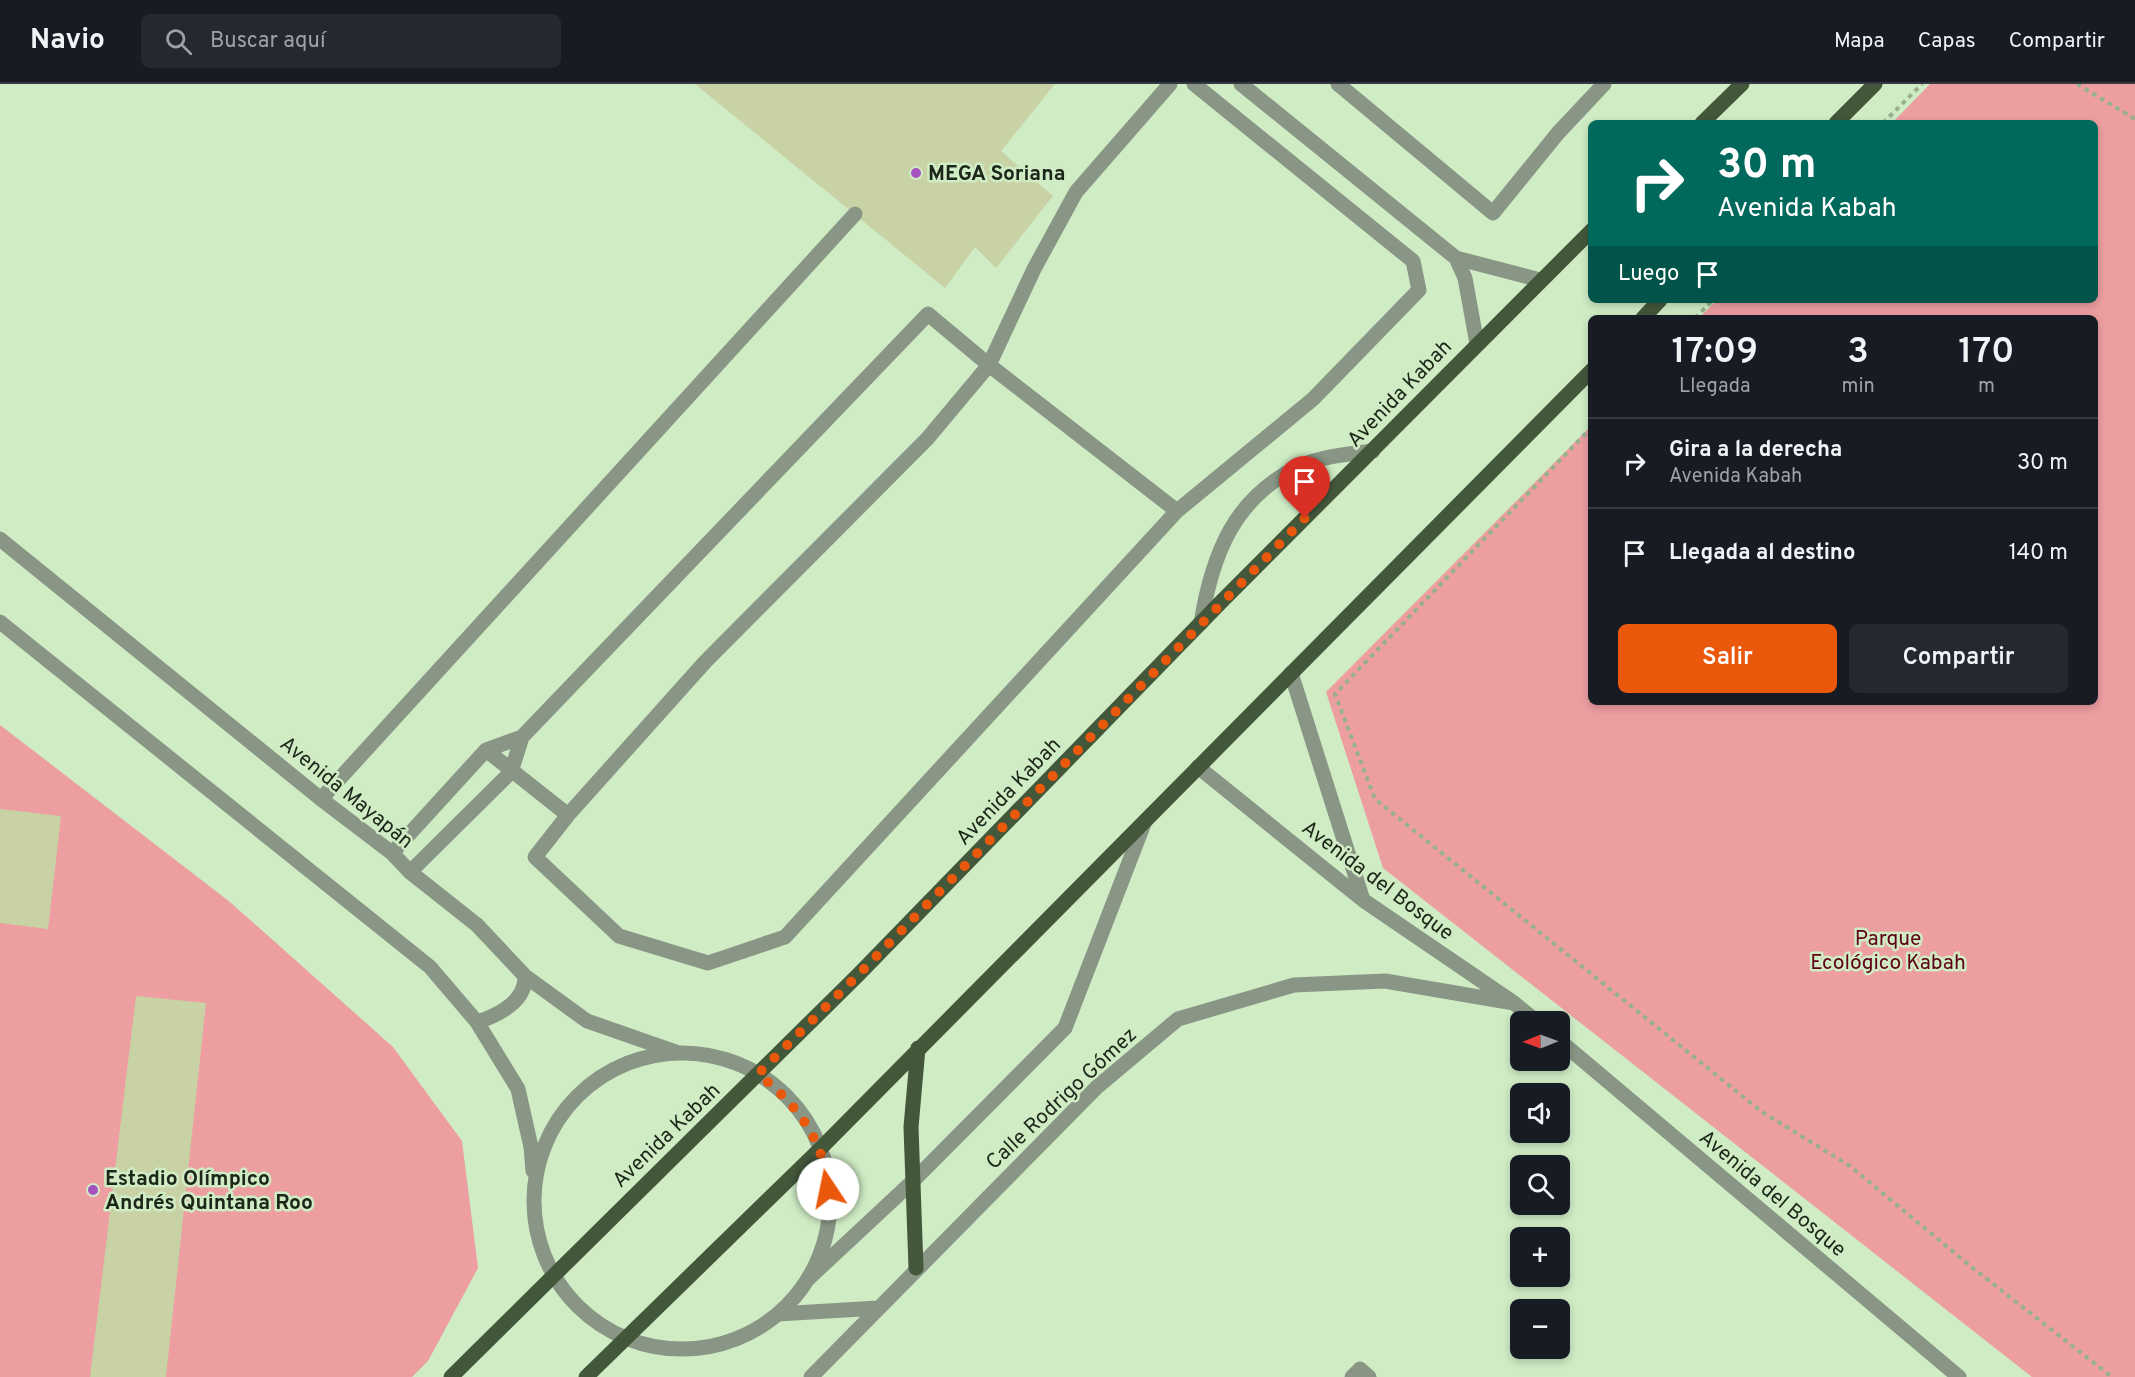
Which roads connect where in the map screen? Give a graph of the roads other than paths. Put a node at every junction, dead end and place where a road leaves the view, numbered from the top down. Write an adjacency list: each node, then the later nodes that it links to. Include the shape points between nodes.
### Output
1 (1170, 84): 17 (street, via 1076,192)
2 (1194, 84): 20 (street, via 1413,261 1419,290 1313,399)
3 (1241, 84): 12 (street)
4 (1338, 84): 5 (street, via 1493,213)
5 (1604, 84)
6 (1742, 84): 8 (main road)
7 (1875, 84): 9 (main road)
8 (1705, 120)
9 (1839, 120)
10 (855, 214): 29 (street)
11 (1588, 234): 13 (main road, Avenida Kabah)
12 (1456, 258): 13 (street); 16 (street, via 1466,278)
13 (1540, 280): 16 (main road, Avenida Kabah)
14 (1657, 303): 15 (main road)
15 (1646, 315)
16 (1477, 344): 19 (main road, Avenida Kabah)
17 (989, 365): 20 (street); 25 (street, via 928,314); 30 (street, via 927,440 705,662)
18 (1588, 374): 24 (main road)
19 (1372, 451): 23 (main road, Avenida Kabah); 23 (street, via 1329,457 1301,466 1247,506 1226,535 1215,560)
20 (1177, 511): 30 (street, via 785,937 708,963 619,936 536,857)
21 (0, 539): 29 (street, Avenida Mayapán)
22 (0, 622): 38 (street, via 430,967)
23 (1201, 623): 42 (main road, Avenida Kabah)
24 (1291, 673): 27 (main road); 34 (street)
25 (522, 737): 26 (street); 28 (street)
26 (486, 750): 28 (street); 32 (street)
27 (1198, 767): 31 (main road); 34 (street, Avenida del Bosque)
28 (511, 772): 30 (street); 33 (street)
29 (321, 799): 32 (street, Avenida Mayapán)
30 (568, 815)
31 (1145, 820): 39 (main road); 44 (street, via 1065,1028)
32 (392, 853): 33 (street, Avenida Mayapán)
33 (410, 872): 35 (street, Avenida Mayapán, via 477,925)
34 (1363, 900): 36 (street, Avenida del Bosque)
35 (525, 976): 38 (street, via 526,987 514,1002 491,1018); 41 (street, Avenida Mayapán, via 587,1021)
36 (1514, 1003): 37 (street, Avenida del Bosque); 46 (street, Calle Rodrigo Gómez, via 1385,981 1294,985 1178,1019 1097,1087)
37 (1524, 1011)
38 (477, 1022): 45 (street, via 518,1089 531,1147)
39 (918, 1048): 43 (main road); 44 (main road, via 911,1127)
40 (1570, 1049): 57 (street, Avenida del Bosque)
41 (679, 1053): 42 (street, via 720,1058); 45 (street, via 635,1060 596,1080 564,1111 542,1150)
42 (758, 1074): 43 (street, via 784,1094 805,1119); 47 (main road, Avenida Kabah)
43 (820, 1149): 48 (street, via 830,1204 823,1244); 51 (main road)
44 (912, 1182): 46 (main road); 48 (street)
45 (534, 1193): 47 (street, via 537,1235)
46 (916, 1268): 49 (street, Calle Rodrigo Gómez)
47 (553, 1275): 51 (street, via 581,1310); 52 (main road, Avenida Kabah)
48 (808, 1279): 50 (street)
49 (878, 1308): 50 (street); 54 (street, Calle Rodrigo Gómez)
50 (778, 1314): 51 (street, via 753,1332 708,1348 663,1349)
51 (623, 1339): 53 (main road)
52 (451, 1377)
53 (586, 1377)
54 (811, 1377)
55 (1352, 1377): 56 (street, via 1360,1369)
56 (1369, 1377)
57 (1959, 1377)

